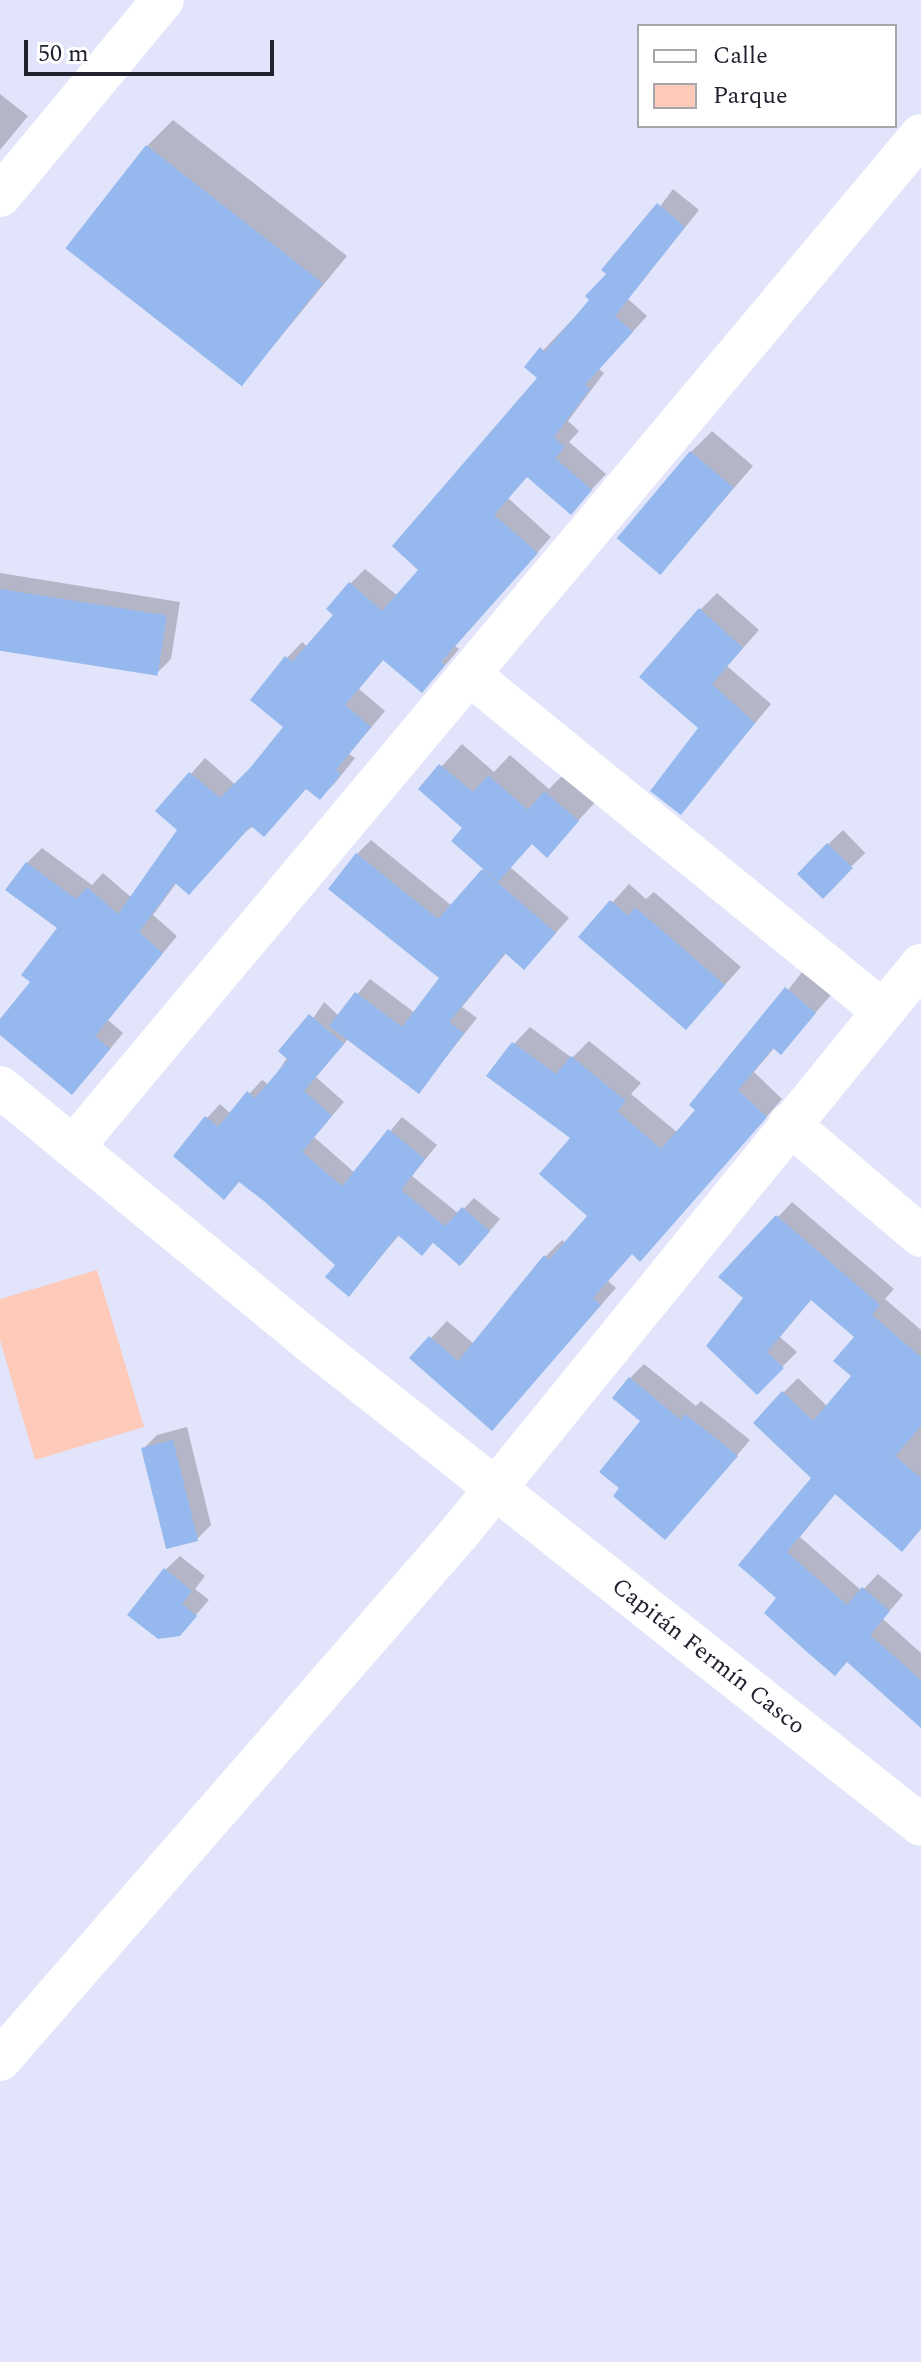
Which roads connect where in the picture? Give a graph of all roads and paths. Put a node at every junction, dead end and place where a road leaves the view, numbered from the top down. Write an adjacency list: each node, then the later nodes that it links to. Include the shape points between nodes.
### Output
1 (163, 0): 3 (street)
2 (921, 135): 4 (street)
3 (0, 196)
4 (470, 675): 6 (street); 9 (street)
5 (921, 965): 6 (street)
6 (883, 1011): 8 (street)
7 (0, 1087): 9 (street, Capitán Fermín Casco)
8 (789, 1124): 10 (street); 11 (street)
9 (73, 1147): 11 (street, Capitán Fermín Casco)
10 (921, 1236)
11 (495, 1489): 12 (street, Capitán Fermín Casco); 13 (street)
12 (921, 1825)
13 (0, 2060)

